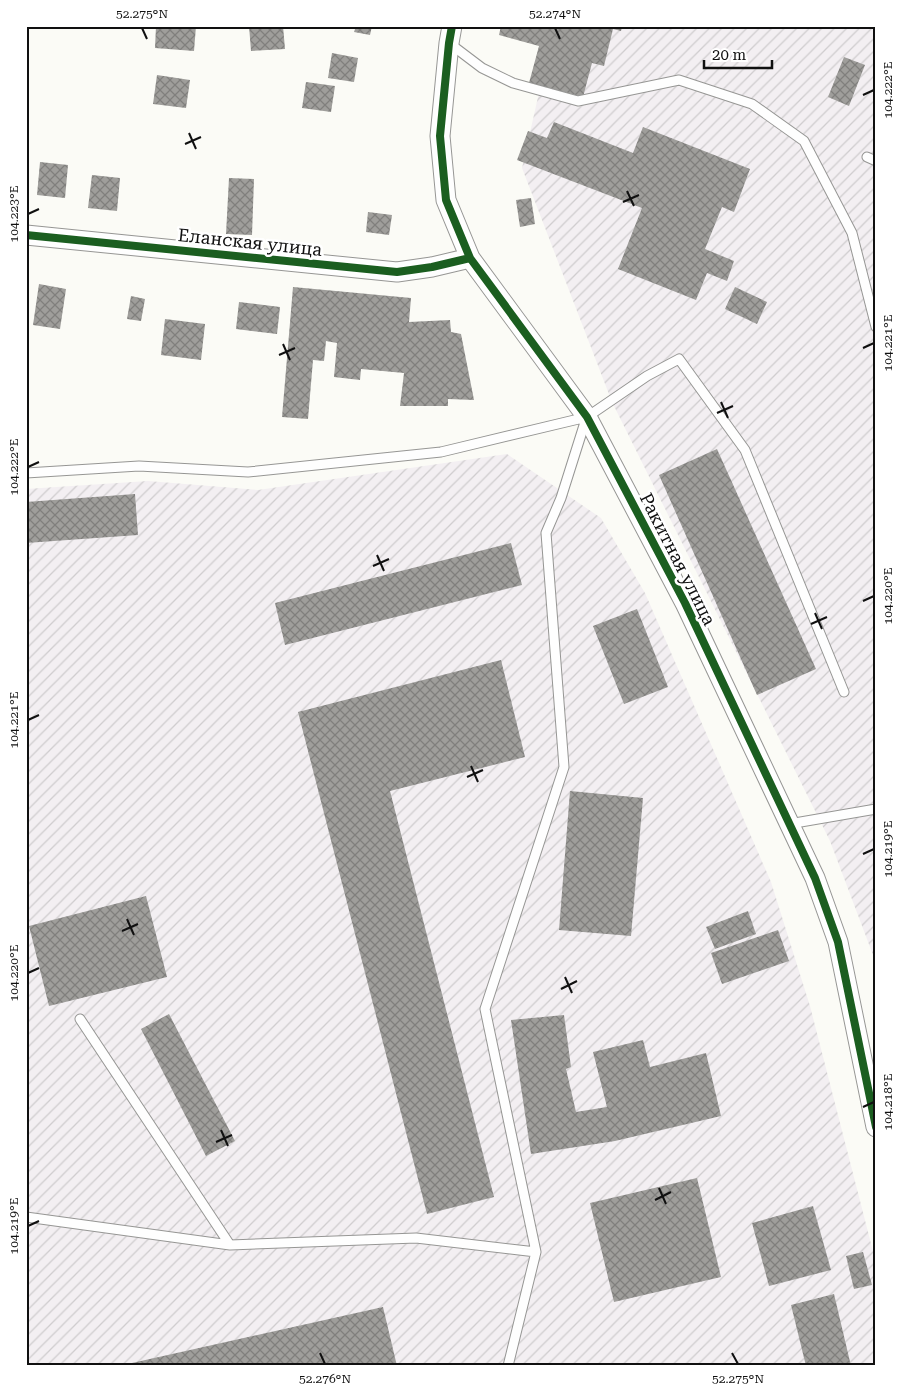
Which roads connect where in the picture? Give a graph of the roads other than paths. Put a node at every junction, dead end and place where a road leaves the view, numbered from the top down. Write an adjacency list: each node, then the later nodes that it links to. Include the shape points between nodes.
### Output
1 (450, 34): 5 (street, Ракитная улица, via 440,136 446,200); 6 (lane, via 482,68 513,83 578,101 679,80 752,104 804,141 852,233)
2 (867, 157): 3 (lane)
3 (876, 161)
4 (26, 234): 5 (street, Еланская улица, via 397,272)
5 (470, 258): 7 (street, Ракитная улица)
6 (876, 327)
7 (587, 417): 8 (lane, via 441,452 248,472 139,466); 9 (lane, via 647,376 679,359 744,450); 11 (street, Ракитная улица, via 684,603); 16 (lane, via 546,533 564,767 485,1009)
8 (26, 473)
9 (844, 692)
10 (876, 809): 11 (lane)
11 (790, 824): 13 (street, Ракитная улица, via 816,878 838,942)
12 (80, 1019): 15 (lane)
13 (876, 1127)
14 (26, 1218): 15 (lane)
15 (230, 1245): 16 (lane, via 416,1238)
16 (536, 1252): 17 (lane)
17 (508, 1366)

